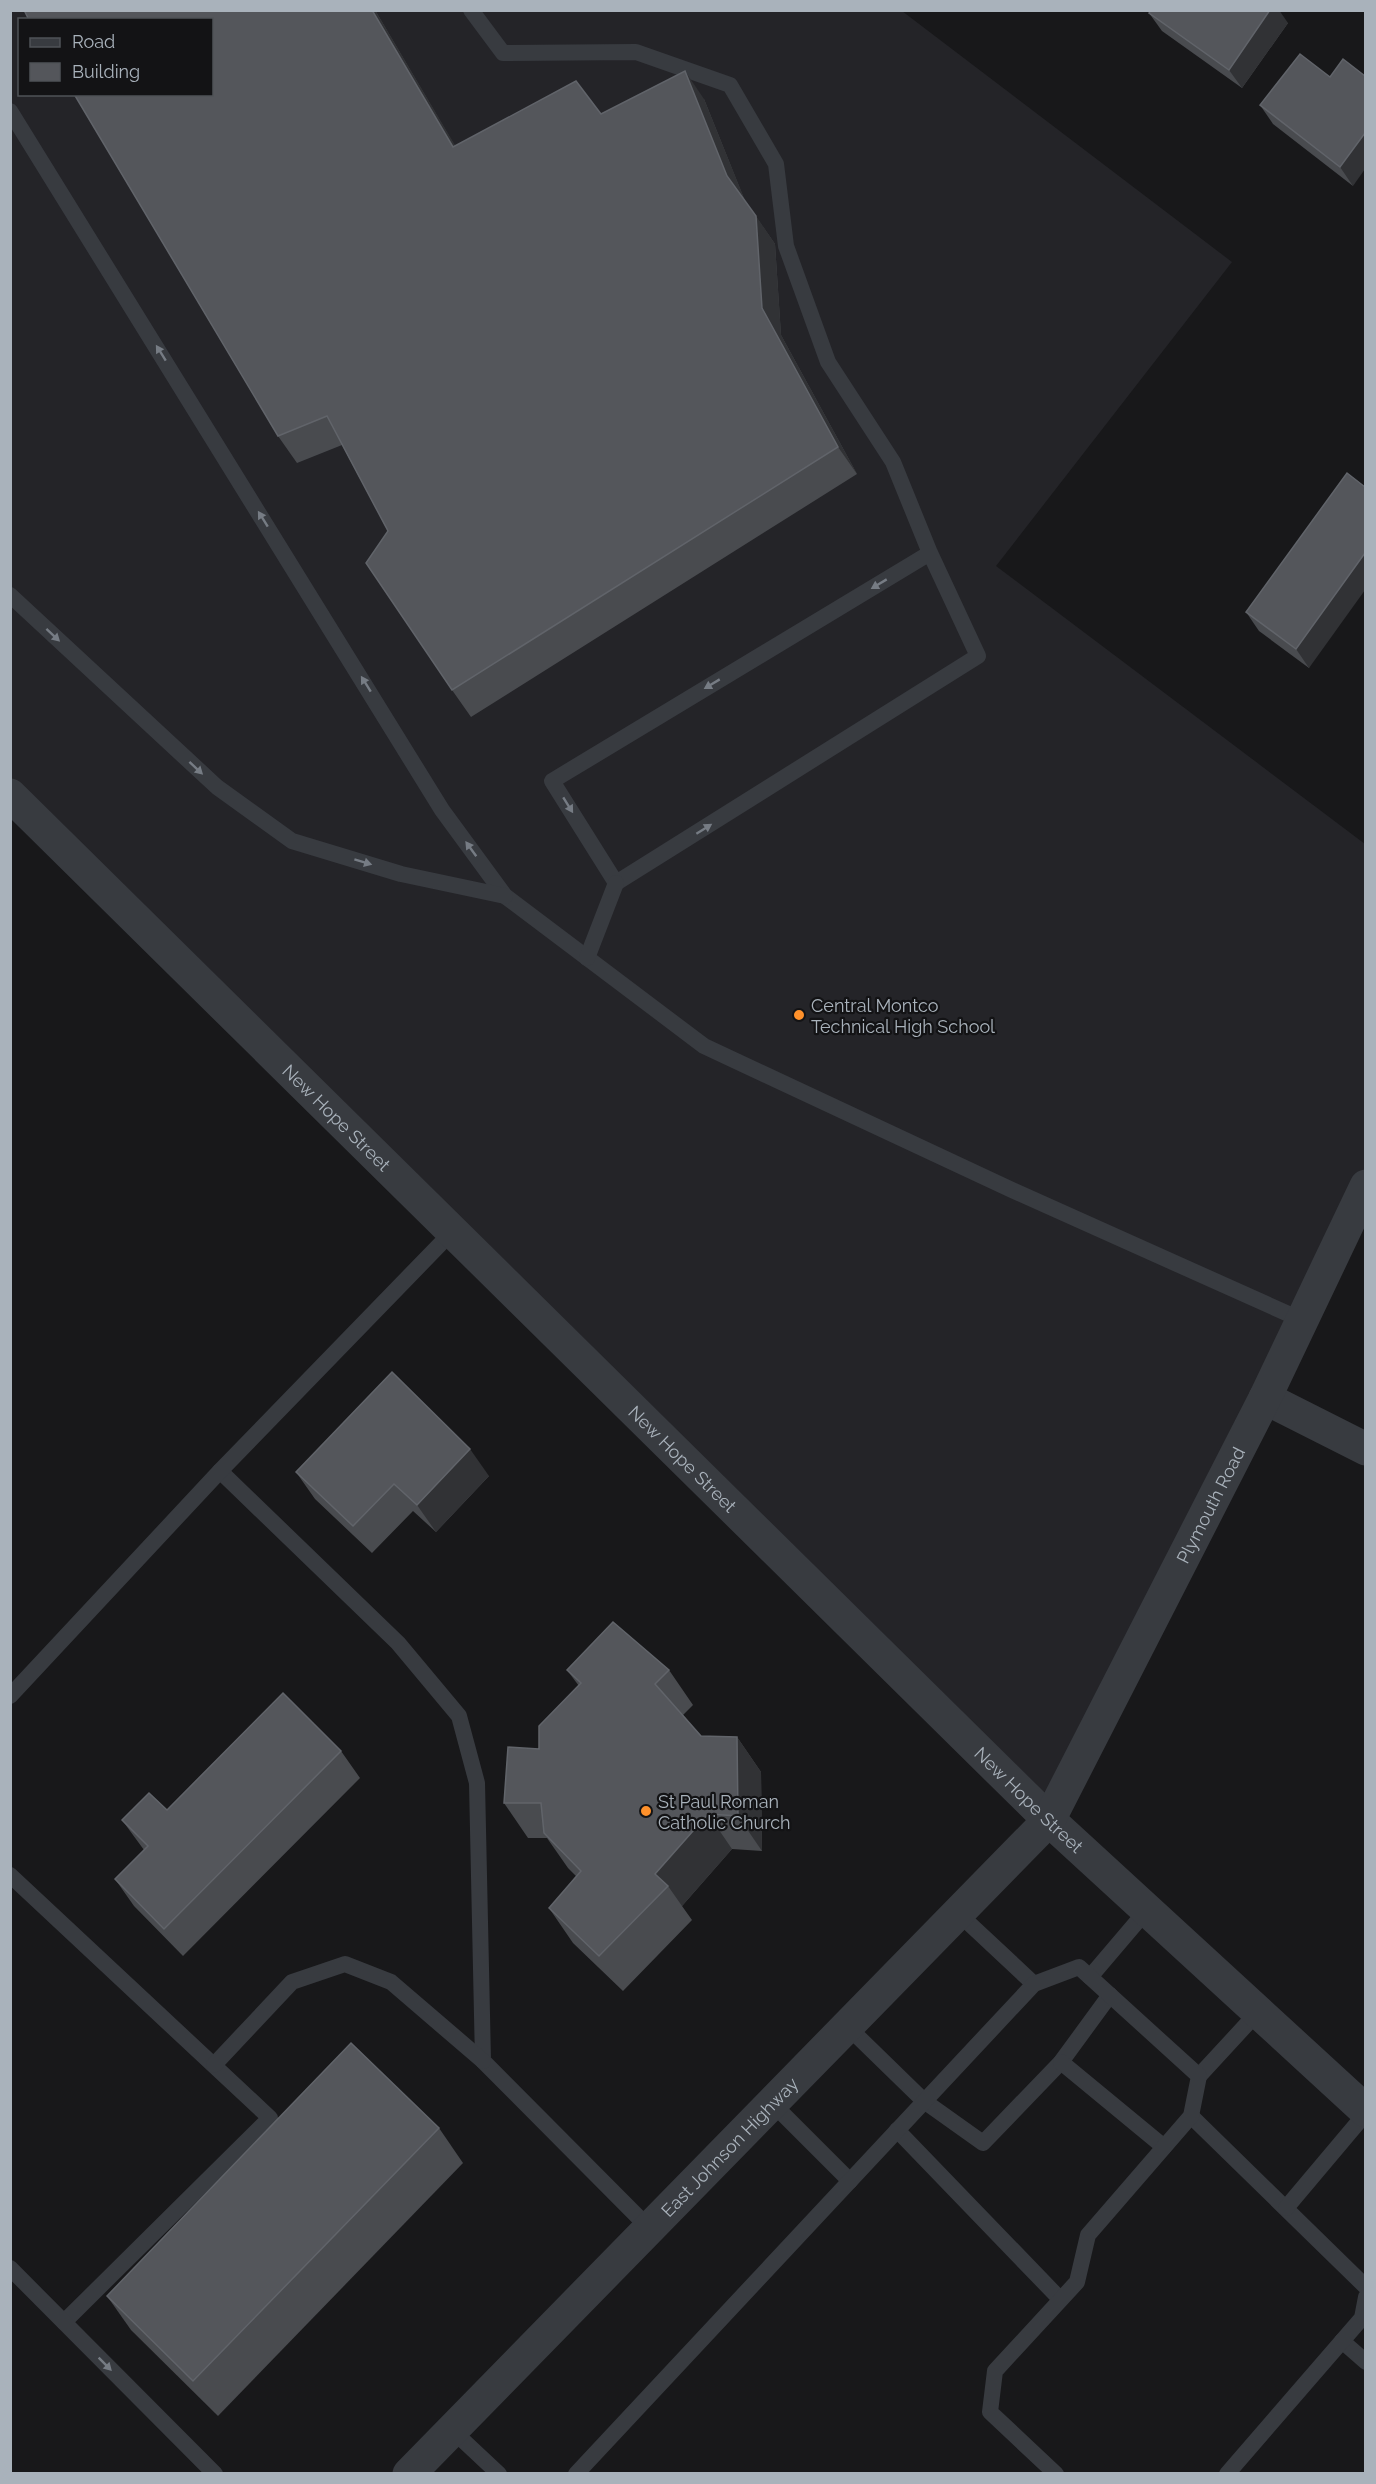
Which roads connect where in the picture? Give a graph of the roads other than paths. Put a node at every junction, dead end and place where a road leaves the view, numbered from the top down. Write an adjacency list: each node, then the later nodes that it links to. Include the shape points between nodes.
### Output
1 (471, 10): 3 (lane, via 504,53 636,52 730,85 776,164 786,246 828,362 893,462)
2 (10, 111): 7 (lane, one-way to 2, via 442,810)
3 (930, 554): 6 (lane, one-way to 3, via 978,656); 6 (lane, one-way to 6, via 552,781)
4 (10, 594): 7 (lane, one-way to 7, via 217,787 292,841 400,874)
5 (10, 795): 10 (street, New Hope Street)
6 (616, 883): 8 (lane)
7 (505, 896): 8 (lane)
8 (587, 958): 11 (lane, via 704,1046)
9 (1365, 1186): 11 (street, Plymouth Road)
10 (453, 1231): 14 (lane); 16 (street, New Hope Street)
11 (1302, 1320): 12 (street, Plymouth Road)
12 (1265, 1398): 13 (street); 16 (street, Plymouth Road)
13 (1365, 1449)
14 (220, 1471): 15 (lane); 25 (lane, via 398,1643 459,1716 477,1784)
15 (10, 1696)
16 (1049, 1820): 18 (street, New Hope Street); 19 (street, East Johnson Highway)
17 (10, 1875): 27 (lane)
18 (1147, 1910): 20 (lane); 23 (street, New Hope Street)
19 (958, 1913): 21 (lane); 24 (street, East Johnson Highway)
20 (1090, 1977): 21 (lane, via 1079,1967); 22 (lane)
21 (1034, 1984): 29 (lane)
22 (1110, 1995): 26 (lane); 28 (lane)
23 (1258, 2012): 28 (lane); 31 (street, New Hope Street)
24 (847, 2026): 29 (lane); 30 (street, East Johnson Highway)
25 (483, 2061): 27 (lane, via 391,1982 345,1964 292,1983); 37 (lane)
26 (1061, 2062): 29 (lane, via 983,2143); 34 (lane)
27 (214, 2065): 42 (lane, via 270,2118)
28 (1199, 2076): 32 (lane)
29 (924, 2101): 33 (lane)
30 (772, 2103): 35 (lane); 37 (street, East Johnson Highway)
31 (1365, 2112): 36 (lane)
32 (1191, 2116): 34 (lane); 36 (lane)
33 (897, 2130): 35 (lane); 41 (lane)
34 (1164, 2147): 41 (lane, via 1088,2235 1077,2282)
35 (850, 2181): 49 (lane)
36 (1286, 2208): 39 (lane)
37 (649, 2228): 45 (street, East Johnson Highway)
38 (10, 2268): 42 (lane)
39 (1365, 2287)
40 (1365, 2297): 43 (lane, via 1362,2318)
41 (1060, 2299): 50 (lane, via 995,2371 990,2412)
42 (64, 2322): 46 (lane, one-way to 46)
43 (1342, 2341): 44 (lane); 51 (lane)
44 (1365, 2362)
45 (452, 2430): 47 (street, East Johnson Highway); 48 (lane)
46 (215, 2474)
47 (409, 2474)
48 (499, 2474)
49 (576, 2474)
50 (1056, 2474)
51 (1227, 2474)

